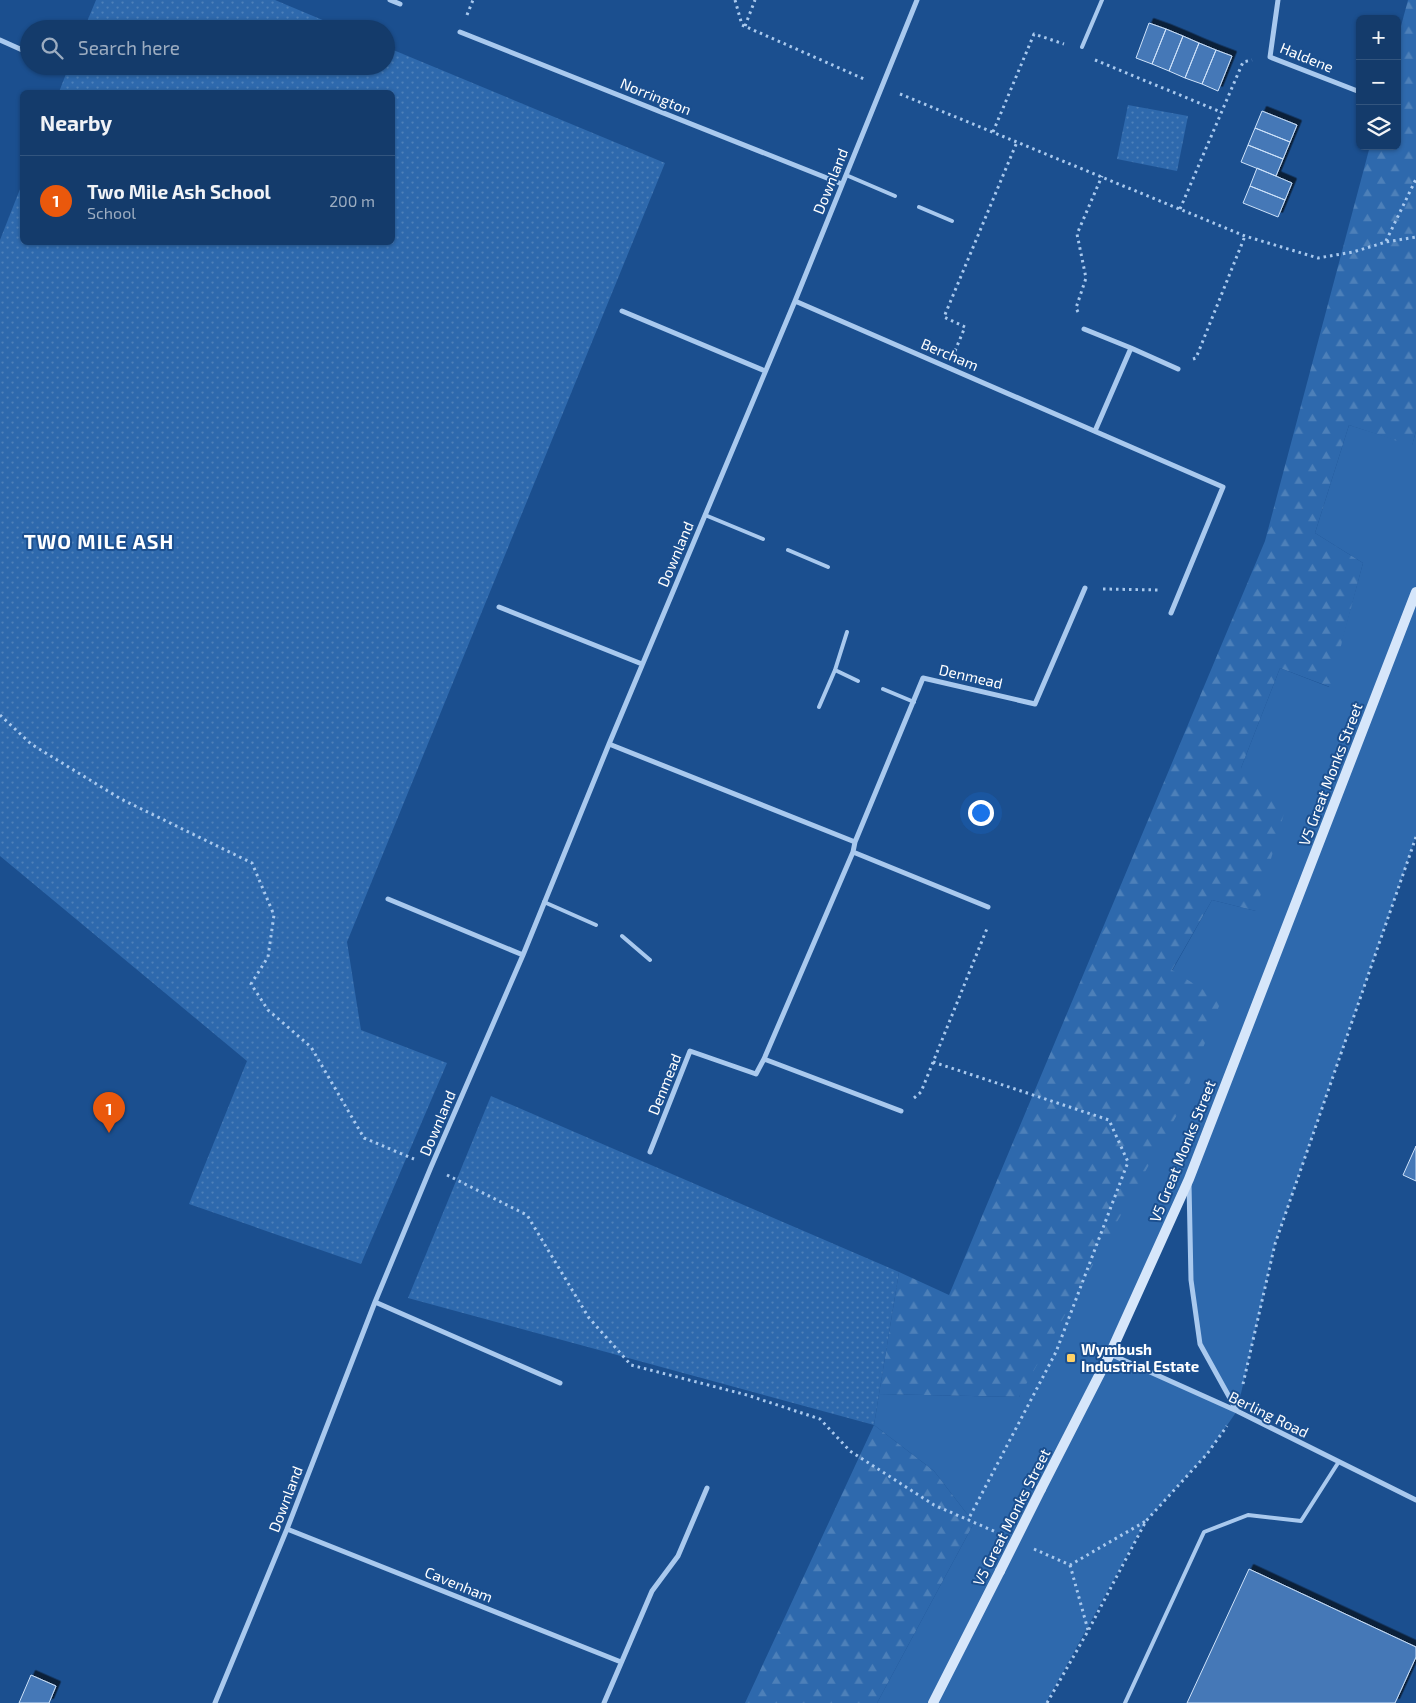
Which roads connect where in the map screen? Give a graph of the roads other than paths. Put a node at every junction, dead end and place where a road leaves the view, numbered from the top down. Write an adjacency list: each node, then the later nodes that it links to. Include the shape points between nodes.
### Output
1 (390, 0): 5 (street)
2 (917, 0): 11 (street, Downland)
3 (1102, 0): 8 (lane)
4 (1278, 0): 10 (street, Haldene, via 1270,57)
5 (400, 4)
6 (460, 32): 12 (street, Norrington)
7 (0, 40): 9 (street)
8 (1082, 47)
9 (20, 48)
10 (1356, 90)
11 (846, 175): 12 (street, Downland); 13 (lane)
12 (842, 184): 16 (street, Downland)
13 (895, 196)
14 (919, 207): 15 (lane)
15 (952, 221)
16 (795, 301): 21 (street, Downland); 22 (street, Bercham)
17 (622, 311): 21 (street)
18 (1084, 329): 19 (street)
19 (1131, 348): 20 (street); 22 (street)
20 (1178, 369)
21 (765, 371): 23 (street, Downland)
22 (1095, 431): 30 (street, Bercham, via 1223,487)
23 (705, 515): 24 (lane); 32 (street, Downland)
24 (763, 539)
25 (788, 550): 26 (lane)
26 (828, 567)
27 (1085, 588): 36 (street, Denmead, via 1035,704 923,678)
28 (1416, 592): 51 (street, V5 Great Monks Street)
29 (499, 607): 32 (street)
30 (1171, 613)
31 (847, 632): 33 (lane)
32 (642, 664): 38 (street, Downland)
33 (835, 670): 34 (lane); 37 (lane)
34 (858, 681)
35 (882, 689): 36 (lane)
36 (914, 702): 39 (street, Denmead)
37 (819, 707)
38 (609, 744): 39 (street); 42 (street, Downland)
39 (855, 842): 40 (street, Denmead)
40 (852, 852): 43 (street); 48 (street, Denmead)
41 (388, 899): 46 (street)
42 (544, 902): 44 (lane); 46 (street, Downland)
43 (988, 907)
44 (596, 925)
45 (622, 936): 47 (lane)
46 (523, 954): 52 (street, Downland)
47 (650, 960)
48 (764, 1059): 49 (street); 50 (street, Denmead, via 756,1074 690,1052)
49 (901, 1111)
50 (650, 1152)
51 (1189, 1179): 53 (street, V5 Great Monks Street); 55 (street, via 1191,1280 1200,1344)
52 (375, 1302): 54 (street); 59 (street, Downland)
53 (1110, 1354): 55 (street, Berling Road); 63 (street, V5 Great Monks Street, bridge)
54 (560, 1383)
55 (1237, 1411): 56 (street, Berling Road)
56 (1338, 1463): 58 (street, Berling Road); 64 (lane, via 1301,1521 1248,1515 1204,1532)
57 (707, 1488): 60 (street, via 678,1556 652,1591)
58 (1416, 1500)
59 (287, 1529): 60 (street, Cavenham); 61 (street, Downland)
60 (621, 1662): 62 (street)
61 (216, 1703)
62 (604, 1703)
63 (932, 1703)
64 (1125, 1703)

